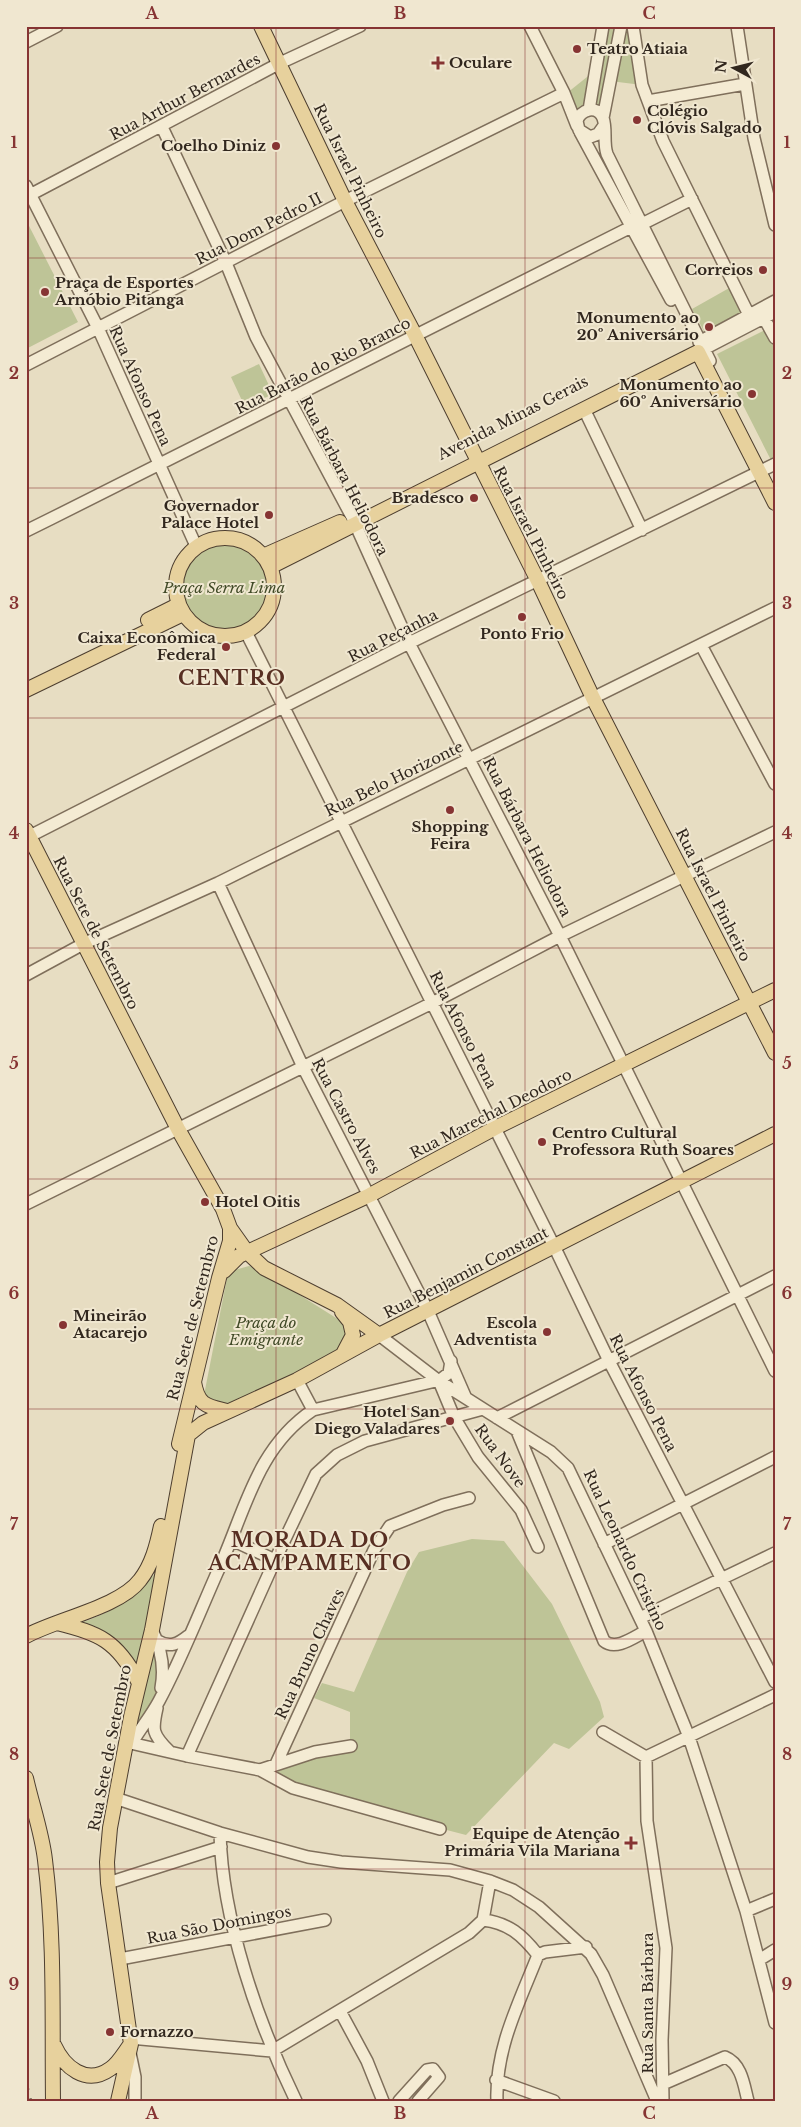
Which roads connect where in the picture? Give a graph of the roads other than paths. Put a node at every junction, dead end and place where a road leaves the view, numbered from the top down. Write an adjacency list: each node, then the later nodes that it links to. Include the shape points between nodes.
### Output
1 (57, 26): 9 (street)
2 (262, 26): 10 (main road, Rua Israel Pinheiro)
3 (360, 26): 10 (street, Rua Arthur Bernardes)
4 (530, 26): 12 (street)
5 (603, 26): 14 (street)
6 (621, 26): 15 (street)
7 (633, 26): 13 (street, via 638,66)
8 (738, 26): 11 (street)
9 (26, 42)
10 (280, 63): 16 (street, Rua Arthur Bernardes); 20 (main road, Rua Israel Pinheiro)
11 (745, 84): 13 (street); 22 (street)
12 (564, 93): 17 (street); 20 (street, Rua Dom Pedro II)
13 (648, 101): 19 (street, via 663,141)
14 (589, 110): 15 (street, via 597,112); 17 (street, via 578,117)
15 (603, 123): 17 (street, via 598,134 590,137); 21 (street, via 607,154)
16 (162, 127): 18 (street, Rua Arthur Bernardes); 23 (street, Rua Bárbara Heliodora)
17 (578, 128): 21 (street)
18 (28, 193): 27 (street, Rua Afonso Pena)
19 (692, 199): 21 (street, Rua Barão do Rio Branco); 25 (street)
20 (345, 201): 23 (street, Rua Dom Pedro II); 28 (main road, Rua Israel Pinheiro)
21 (637, 225): 28 (street, Rua Barão do Rio Branco); 30 (street)
22 (775, 225)
23 (226, 263): 27 (street, Rua Dom Pedro II); 32 (street, Rua Bárbara Heliodora, via 256,337)
24 (775, 302): 25 (street, Avenida Minas Gerais)
25 (750, 315): 30 (street, Avenida Minas Gerais)
26 (770, 315): 29 (street); 30 (street, Avenida Minas Gerais)
27 (98, 328): 31 (street, Rua Dom Pedro II); 35 (street, Rua Afonso Pena)
28 (415, 335): 32 (street, Rua Barão do Rio Branco); 34 (main road, Rua Israel Pinheiro)
29 (775, 338)
30 (699, 347): 33 (main road, Avenida Minas Gerais); 34 (main road, Avenida Minas Gerais); 36 (main road)
31 (26, 365)
32 (288, 401): 35 (street, Rua Barão do Rio Branco); 39 (street, Rua Bárbara Heliodora)
33 (584, 409): 34 (main road, Avenida Minas Gerais); 40 (street)
34 (476, 459): 39 (main road, Avenida Minas Gerais); 44 (main road, Rua Israel Pinheiro)
35 (160, 465): 41 (street, Rua Barão do Rio Branco); 42 (street, Rua Afonso Pena)
36 (766, 468): 37 (street); 38 (main road); 40 (street, Rua Peçanha)
37 (775, 490)
38 (775, 503)
39 (353, 520): 43 (main road, Avenida Minas Gerais); 48 (street, Rua Bárbara Heliodora)
40 (642, 530): 44 (street, Rua Peçanha)
41 (26, 531)
42 (196, 546): 43 (main road, via 224,538 239,540 252,546); 46 (main road, via 184,558 177,573 175,589)
43 (266, 561): 47 (main road, via 274,592 271,604 265,616)
44 (538, 581): 48 (street, Rua Peçanha); 52 (main road, Rua Israel Pinheiro)
45 (775, 608): 49 (street, Rua Belo Horizonte)
46 (180, 610): 47 (main road, via 194,627 206,634 226,637); 50 (main road); 51 (main road)
47 (246, 632): 53 (street, Rua Afonso Pena)
48 (409, 644): 53 (street, Rua Peçanha); 54 (street, Rua Bárbara Heliodora)
49 (701, 644): 52 (street, Rua Belo Horizonte); 55 (street)
50 (26, 680)
51 (26, 690)
52 (593, 698): 54 (street, Rua Belo Horizonte); 59 (main road, Rua Israel Pinheiro)
53 (283, 709): 56 (street, Rua Afonso Pena); 58 (street, Rua Peçanha)
54 (470, 758): 56 (street, Rua Belo Horizonte); 61 (street, Rua Bárbara Heliodora)
55 (775, 784)
56 (341, 822): 60 (street, Rua Belo Horizonte); 66 (street, Rua Afonso Pena)
57 (775, 832): 59 (street)
58 (27, 835): 62 (main road, Rua Sete de Setembro)
59 (684, 874): 61 (street); 65 (main road, Rua Israel Pinheiro)
60 (218, 883): 62 (street, Rua Belo Horizonte); 69 (street, Rua Castro Alves)
61 (560, 936): 66 (street); 68 (street, Rua Bárbara Heliodora)
62 (82, 944): 63 (street, Rua Belo Horizonte); 71 (main road, Rua Sete de Setembro)
63 (26, 975)
64 (775, 990): 65 (main road, Rua Marechal Deodoro)
65 (750, 1002): 67 (main road, Rua Israel Pinheiro); 68 (main road, Rua Marechal Deodoro)
66 (432, 1003): 69 (street); 70 (street, Rua Afonso Pena)
67 (775, 1053)
68 (624, 1065): 70 (main road, Rua Marechal Deodoro); 73 (street, Rua Bárbara Heliodora)
69 (303, 1067): 71 (street); 74 (street, Rua Castro Alves)
70 (495, 1128): 74 (main road, Rua Marechal Deodoro); 77 (street, Rua Afonso Pena)
71 (178, 1129): 75 (street); 76 (main road, Rua Sete de Setembro, via 223,1209)
72 (775, 1134): 73 (main road, Rua Benjamin Constant)
73 (681, 1180): 77 (main road, Rua Benjamin Constant); 81 (street, Rua Bárbara Heliodora)
74 (370, 1194): 78 (main road, Rua Marechal Deodoro); 83 (street, Rua Castro Alves)
75 (26, 1204)
76 (230, 1228): 78 (main road); 80 (main road, Rua Sete de Setembro, via 228,1253)
77 (554, 1246): 83 (main road, Rua Benjamin Constant); 85 (street, Rua Afonso Pena)
78 (247, 1252): 80 (main road, via 231,1263); 82 (main road, Rua Leonardo Cristino, via 264,1268)
79 (775, 1276): 81 (street)
80 (220, 1278): 90 (main road, Rua Sete de Setembro)
81 (737, 1295): 85 (street); 88 (street, Rua Bárbara Heliodora)
82 (337, 1305): 84 (main road, Rua Leonardo Cristino); 86 (main road, via 350,1322 353,1335 343,1354)
83 (428, 1310): 84 (main road, Rua Benjamin Constant); 87 (street, Rua Castro Alves)
84 (379, 1335): 86 (main road, Rua Benjamin Constant); 91 (street, Rua Leonardo Cristino)
85 (609, 1361): 97 (street); 102 (street, Rua Afonso Pena)
86 (332, 1362): 89 (main road, Rua Benjamin Constant)
87 (451, 1362): 91 (street, via 449,1373); 92 (street, Rua Castro Alves)
88 (775, 1371)
89 (297, 1380): 94 (main road, Rua Benjamin Constant); 95 (street)
90 (194, 1381): 94 (main road, via 197,1396 202,1402); 110 (main road, Rua Sete de Setembro, via 156,1548 146,1572 122,1595)
91 (439, 1381): 92 (street, Rua Leonardo Cristino); 95 (street); 96 (street, Rua Nove)
92 (465, 1396): 93 (street, Rua Leonardo Cristino)
93 (483, 1409): 96 (street); 97 (street, Rua Leonardo Cristino)
94 (227, 1410): 99 (main road, Rua Benjamin Constant, via 193,1431)
95 (313, 1410): 103 (street, via 285,1433 264,1461)
96 (454, 1416): 105 (street, Rua Nove, via 478,1457 521,1510); 107 (street, via 365,1442 326,1462 316,1474)
97 (496, 1418): 98 (street, Rua Leonardo Cristino)
98 (517, 1431): 104 (street, Rua Leonardo Cristino, via 564,1462); 111 (street, via 604,1641 609,1645 617,1644)
99 (184, 1450): 112 (main road, Rua Sete de Setembro)
100 (775, 1457): 102 (street)
101 (469, 1498): 126 (street, Rua Bruno Chaves, via 390,1526 374,1550)
102 (684, 1503): 104 (street); 108 (street, Rua Afonso Pena)
103 (232, 1540): 107 (street); 114 (street)
104 (604, 1544): 109 (street, Rua Leonardo Cristino)
105 (538, 1547)
106 (775, 1553): 108 (street)
107 (275, 1560): 124 (street)
108 (722, 1580): 109 (street); 116 (street, Rua Afonso Pena)
109 (640, 1618): 111 (street, Rua Leonardo Cristino)
110 (57, 1623): 113 (main road, Rua Sete de Setembro); 115 (main road, via 86,1630 108,1641 122,1654)
111 (646, 1631): 120 (street, Rua Leonardo Cristino)
112 (155, 1635): 114 (street, via 166,1645 176,1644); 115 (main road, Rua Sete de Setembro); 118 (street, via 163,1667)
113 (26, 1636)
114 (188, 1636): 118 (street)
115 (138, 1681): 121 (main road, Rua Sete de Setembro)
116 (775, 1682)
117 (775, 1696): 120 (street)
118 (158, 1702): 121 (street); 123 (street, via 153,1730)
119 (602, 1732): 125 (street)
120 (689, 1737): 125 (street); 136 (street, Rua Leonardo Cristino)
121 (129, 1742): 123 (street); 129 (main road, Rua Sete de Setembro)
122 (351, 1746): 126 (street, via 315,1752)
123 (169, 1750): 124 (street)
124 (188, 1756): 127 (street)
125 (646, 1756): 151 (street, Rua Santa Bárbara, via 647,1821 666,1948)
126 (276, 1764): 127 (street)
127 (260, 1770): 130 (street, via 293,1788)
128 (26, 1778): 147 (main road, via 45,1859 51,1930)
129 (115, 1798): 131 (street); 134 (main road, Rua Sete de Setembro, via 106,1862)
130 (440, 1828)
131 (220, 1833): 132 (street); 133 (street, via 323,1861 436,1868)
132 (221, 1847): 134 (street); 139 (street, via 223,1878)
133 (490, 1881): 138 (street); 140 (street, via 513,1890 539,1907)
134 (108, 1883): 143 (main road, Rua Sete de Setembro)
135 (775, 1900): 136 (street)
136 (746, 1910): 144 (street, Rua Leonardo Cristino)
137 (325, 1920): 139 (street, Rua São Domingos)
138 (483, 1920): 142 (street, via 500,1922 518,1932); 145 (street, via 469,1933)
139 (236, 1937): 143 (street, Rua São Domingos); 149 (street)
140 (586, 1947): 142 (street); 161 (street, via 603,1975)
141 (775, 1950): 144 (street)
142 (538, 1955): 150 (street, via 503,2044)
143 (120, 1959): 148 (main road, Rua Sete de Setembro)
144 (759, 1960): 146 (street, Rua Leonardo Cristino)
145 (340, 2010): 149 (street); 156 (street, via 367,2061)
146 (775, 2023)
147 (53, 2042): 148 (main road, via 65,2065 86,2075 104,2073 112,2068); 152 (main road)
148 (130, 2045): 149 (street); 153 (main road, Rua Sete de Setembro); 154 (street, Rua Sete de Setembro)
149 (272, 2052): 155 (street)
150 (496, 2080): 159 (street); 160 (street)
151 (663, 2084): 162 (street, Rua Santa Bárbara); 163 (street, via 725,2057 739,2070)
152 (53, 2097)
153 (118, 2101)
154 (136, 2101)
155 (296, 2101)
156 (383, 2101)
157 (399, 2101): 158 (street, via 427,2070 433,2069 439,2077)
158 (418, 2101)
159 (497, 2101)
160 (554, 2101)
161 (657, 2101)
162 (662, 2101)
163 (748, 2101)

